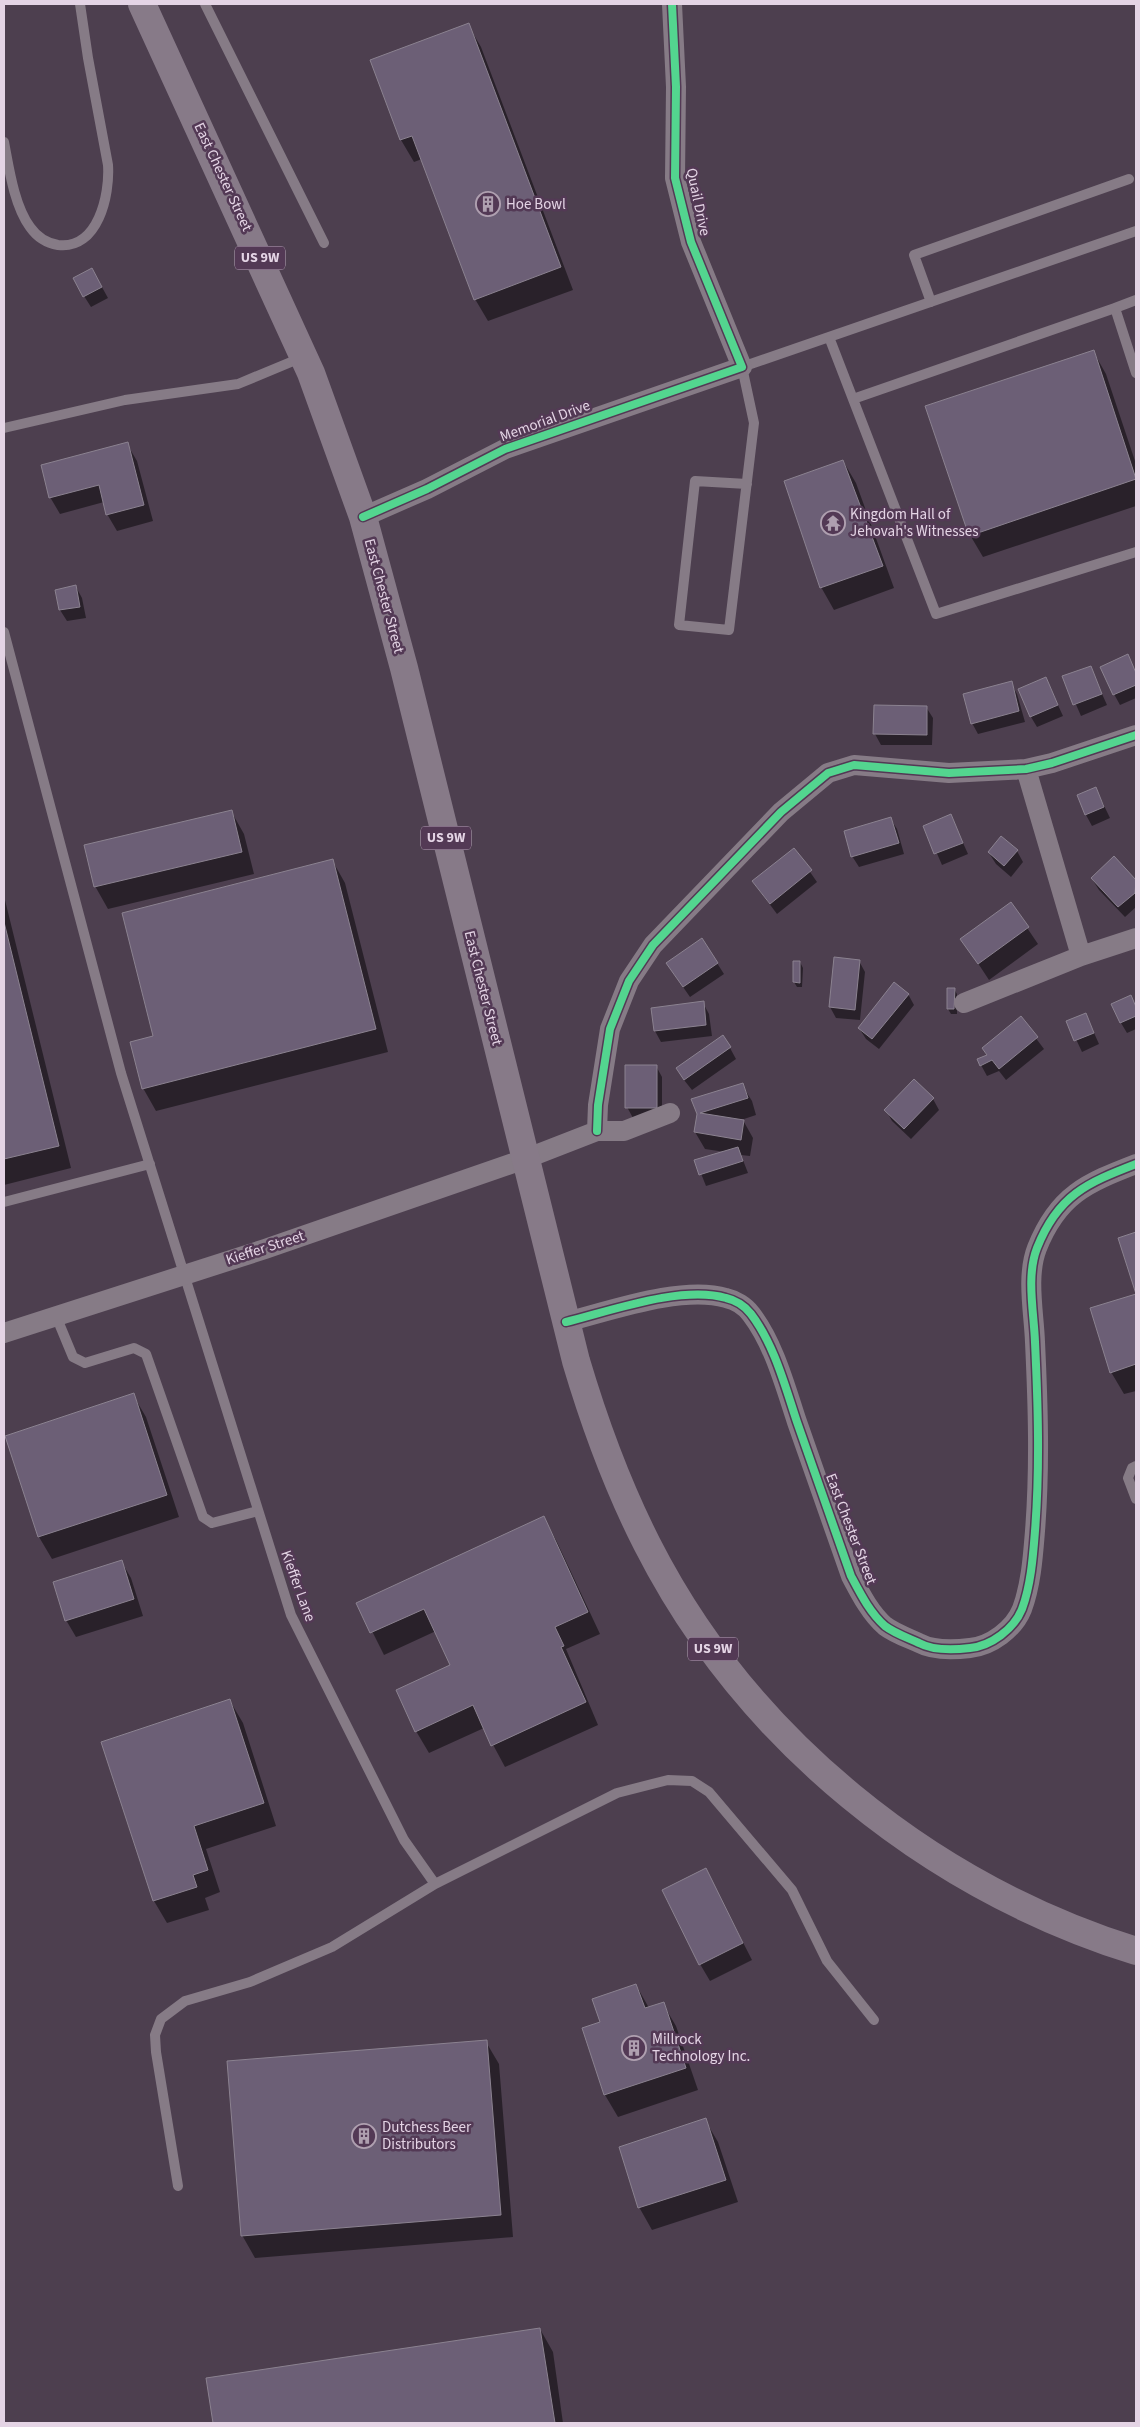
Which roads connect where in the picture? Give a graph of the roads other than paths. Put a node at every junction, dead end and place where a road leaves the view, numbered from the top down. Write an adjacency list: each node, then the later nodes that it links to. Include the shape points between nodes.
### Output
1 (80, 4): 5 (lane, via 109,183 106,201 88,236 77,243 62,245 41,240 29,226 15,193)
2 (142, 4): 13 (main road, East Chester Street / US 9W)
3 (206, 4): 8 (lane)
4 (672, 4): 14 (street, Quail Drive, via 676,178 691,242)
5 (4, 142)
6 (1129, 179): 10 (lane, via 914,255)
7 (1136, 231): 10 (lane)
8 (324, 243)
9 (1136, 300): 11 (lane)
10 (931, 302): 12 (lane)
11 (1115, 308): 15 (lane); 16 (lane)
12 (829, 337): 14 (lane); 16 (lane)
13 (304, 357): 17 (lane, via 238,384 125,400); 19 (main road, East Chester Street / US 9W)
14 (742, 367): 18 (lane, via 754,423); 19 (street, Memorial Drive, via 505,449)
15 (1136, 373)
16 (853, 400): 20 (lane, via 936,614)
17 (4, 428)
18 (747, 484): 18 (lane, via 729,630 680,625 695,481)
19 (363, 517): 29 (main road, East Chester Street / US 9W, via 404,668)
20 (1136, 552)
21 (4, 632): 30 (lane, Kieffer Lane, via 121,1074)
22 (1136, 735): 23 (street)
23 (1026, 769): 25 (street); 28 (street, via 949,773 854,765 841,767 828,773 781,812 653,945 629,981 610,1029)
24 (1136, 938): 25 (street)
25 (1081, 956): 26 (street)
26 (964, 1003)
27 (670, 1113): 28 (street, via 624,1131)
28 (597, 1131): 29 (street, Kieffer Street)
29 (525, 1159): 33 (street, Kieffer Street); 35 (main road, US 9W)
30 (150, 1164): 32 (lane); 33 (lane, Kieffer Lane)
31 (1136, 1164): 35 (street, East Chester Street, via 1101,1178 1070,1196 1051,1219 1036,1250 1032,1280 1039,1484 1032,1563 1022,1609 1016,1620 1001,1636 977,1647 952,1651 923,1645 885,1626 862,1598 851,1576 764,1335 750,1312 738,1302 701,1294 644,1301)
32 (4, 1202)
33 (185, 1274): 34 (street, Kieffer Street); 39 (lane, Kieffer Lane)
34 (56, 1316): 36 (street, Kieffer Street); 39 (lane, via 74,1358 85,1362 134,1348 146,1354 203,1517 212,1523)
35 (566, 1322): 41 (main road, US 9W, via 600,1438 648,1546 718,1656 764,1712 845,1791 930,1854 998,1895 1038,1914)
36 (4, 1332)
37 (1136, 1466): 38 (lane, via 1128,1478)
38 (1136, 1499)
39 (258, 1511): 40 (lane, Kieffer Lane, via 291,1616 304,1646 404,1840)
40 (435, 1884): 42 (lane, via 617,1793 668,1780 692,1781 709,1792 792,1890 827,1961); 43 (lane, via 332,1947 250,1982 185,2002 162,2018 154,2034)
41 (1136, 1951)
42 (874, 2020)
43 (178, 2186)

